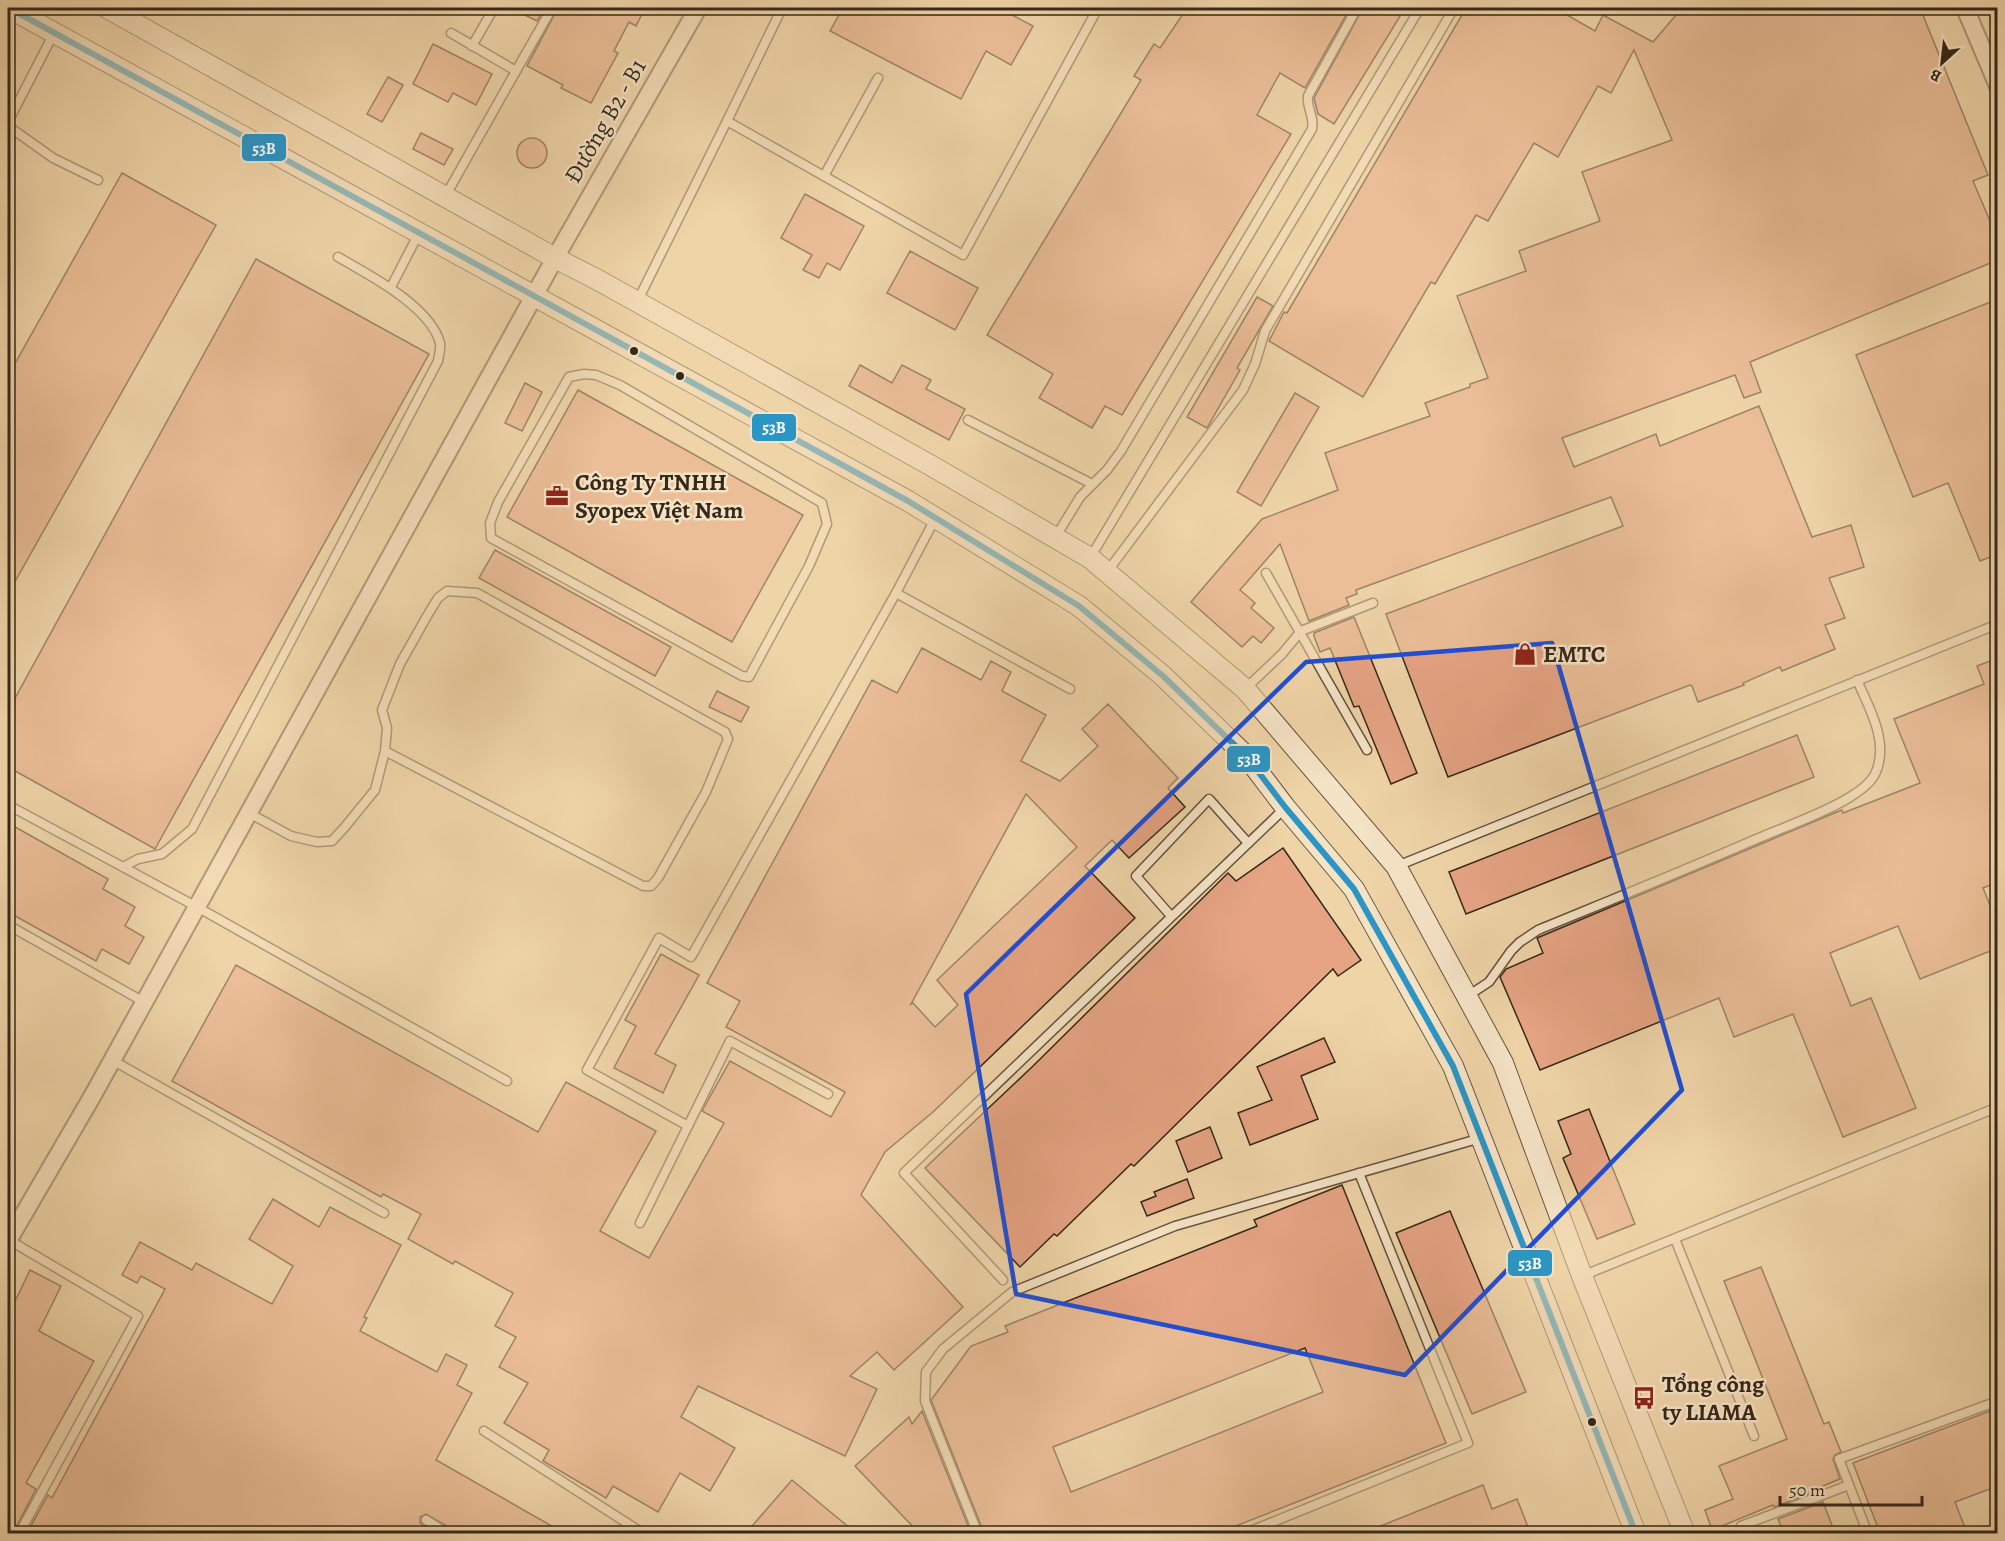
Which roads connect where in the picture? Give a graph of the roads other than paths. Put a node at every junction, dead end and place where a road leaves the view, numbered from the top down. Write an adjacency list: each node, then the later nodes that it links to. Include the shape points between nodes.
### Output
1 (9, 8): 12 (street)
2 (494, 8): 14 (lane)
3 (552, 8): 15 (lane)
4 (698, 8): 25 (street, Đường B2 - B1)
5 (782, 8): 18 (lane)
6 (1098, 8): 20 (lane, via 963,255)
7 (1357, 8): 30 (lane, via 1308,96 1311,129 1121,451)
8 (1420, 8): 34 (lane)
9 (1454, 8): 35 (lane, via 1265,331 1243,390)
10 (1965, 8): 17 (street)
11 (114, 9): 22 (street)
12 (54, 32): 19 (lane); 23 (street)
13 (451, 33): 14 (lane)
14 (472, 46): 15 (lane)
15 (516, 71): 22 (lane)
16 (878, 78): 20 (lane)
17 (1998, 86)
18 (727, 121): 20 (lane); 28 (lane)
19 (8, 124): 21 (lane, via 53,159)
20 (824, 176)
21 (98, 180)
22 (446, 195): 25 (street)
23 (419, 232): 26 (lane); 27 (street)
24 (338, 257): 26 (lane)
25 (555, 258): 27 (street, Đường B2 - B1); 28 (street)
26 (391, 287): 51 (lane, via 436,332 441,345 438,361 192,829 162,854)
27 (536, 296): 31 (street); 48 (street, Đường B2 - B1)
28 (637, 302): 33 (street)
29 (968, 420): 30 (lane)
30 (1092, 484): 33 (lane)
31 (935, 519): 37 (lane); 47 (street, via 1088,613 1163,676 1246,757)
32 (827, 524): 32 (lane, via 809,566 749,677 491,538 490,523 569,377 584,374 620,385 822,502)
33 (1054, 538): 34 (street)
34 (1090, 558): 35 (street)
35 (1107, 572): 43 (street)
36 (1266, 573): 40 (lane)
37 (896, 592): 42 (lane); 61 (lane, via 691,957 659,938 587,1070)
38 (1373, 603): 40 (lane)
39 (1998, 624): 41 (lane)
40 (1300, 631): 43 (lane); 44 (lane)
41 (1857, 680): 50 (lane); 55 (lane, via 1878,729 1876,771 1868,785 1805,818 1538,930 1511,951 1489,982)
42 (1070, 689)
43 (1245, 689): 50 (street)
44 (1367, 750)
45 (385, 751): 45 (lane, via 643,886 651,886 706,792 728,739 726,732 477,593 447,591 438,598 414,637 382,710 387,728); 48 (lane, via 375,790 332,840 317,842 291,836)
46 (10, 806): 51 (lane)
47 (1285, 807): 49 (lane); 62 (street, via 1354,889 1453,1066)
48 (249, 813): 52 (street, Đường B2 - B1)
49 (1248, 843): 53 (lane); 53 (lane, via 1209,799 1136,876)
50 (1396, 866): 55 (street)
51 (123, 867): 52 (lane)
52 (197, 907): 56 (street, Đường B2 - B1); 58 (lane)
53 (1172, 916): 69 (lane, via 904,1173)
54 (8, 925): 56 (lane)
55 (1466, 997): 68 (street, via 1503,1063)
56 (144, 1002): 57 (street, Đường B2 - B1)
57 (112, 1060): 64 (lane); 67 (street, Đường B2 - B1)
58 (507, 1081)
59 (828, 1094): 61 (lane, via 730,1041)
60 (1998, 1107): 66 (lane)
61 (688, 1126): 65 (lane)
62 (1481, 1138): 63 (lane); 80 (street)
63 (1359, 1173): 78 (lane, via 1175,1226 1012,1292 943,1349 926,1372 925,1401); 79 (lane, via 1468,1443)
64 (384, 1213)
65 (640, 1223)
66 (1675, 1239): 68 (lane); 72 (lane)
67 (8, 1241): 75 (lane, via 138,1316)
68 (1582, 1276): 81 (street)
69 (1003, 1280)
70 (1998, 1401): 73 (lane, via 1839,1458)
71 (484, 1431): 77 (lane)
72 (1754, 1436)
73 (1849, 1485): 82 (lane, via 1741,1526); 83 (lane)
74 (426, 1520): 76 (lane)
75 (19, 1533)
76 (449, 1533)
77 (644, 1533)
78 (978, 1533)
79 (1243, 1533)
80 (1636, 1533)
81 (1685, 1533)
82 (1744, 1533)
83 (1868, 1533)

